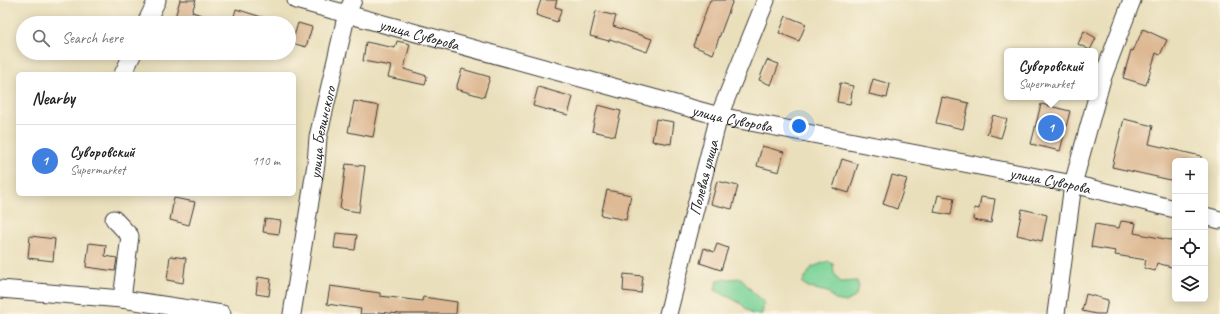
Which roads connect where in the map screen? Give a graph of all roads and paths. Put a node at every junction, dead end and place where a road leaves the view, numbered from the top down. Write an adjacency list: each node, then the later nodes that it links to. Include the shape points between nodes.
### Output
1 (156, 0): 6 (street)
2 (296, 0): 5 (street, улица Суворова)
3 (766, 0): 11 (street, Полевая улица)
4 (1132, 0): 9 (street)
5 (350, 6): 11 (street, улица Суворова); 20 (street, улица Белинского, via 318,137)
6 (149, 16)
7 (130, 60): 8 (street)
8 (124, 72)
9 (1098, 93)
10 (1096, 100): 12 (street)
11 (719, 116): 12 (street, улица Суворова); 21 (street, Полевая улица)
12 (1073, 184): 13 (street, улица Суворова); 22 (street)
13 (1172, 208)
14 (1208, 217): 16 (street)
15 (114, 219): 18 (street, via 130,236)
16 (1220, 220)
17 (0, 289): 18 (street)
18 (122, 299): 19 (street)
19 (222, 314)
20 (292, 314)
21 (668, 314)
22 (1056, 314)

